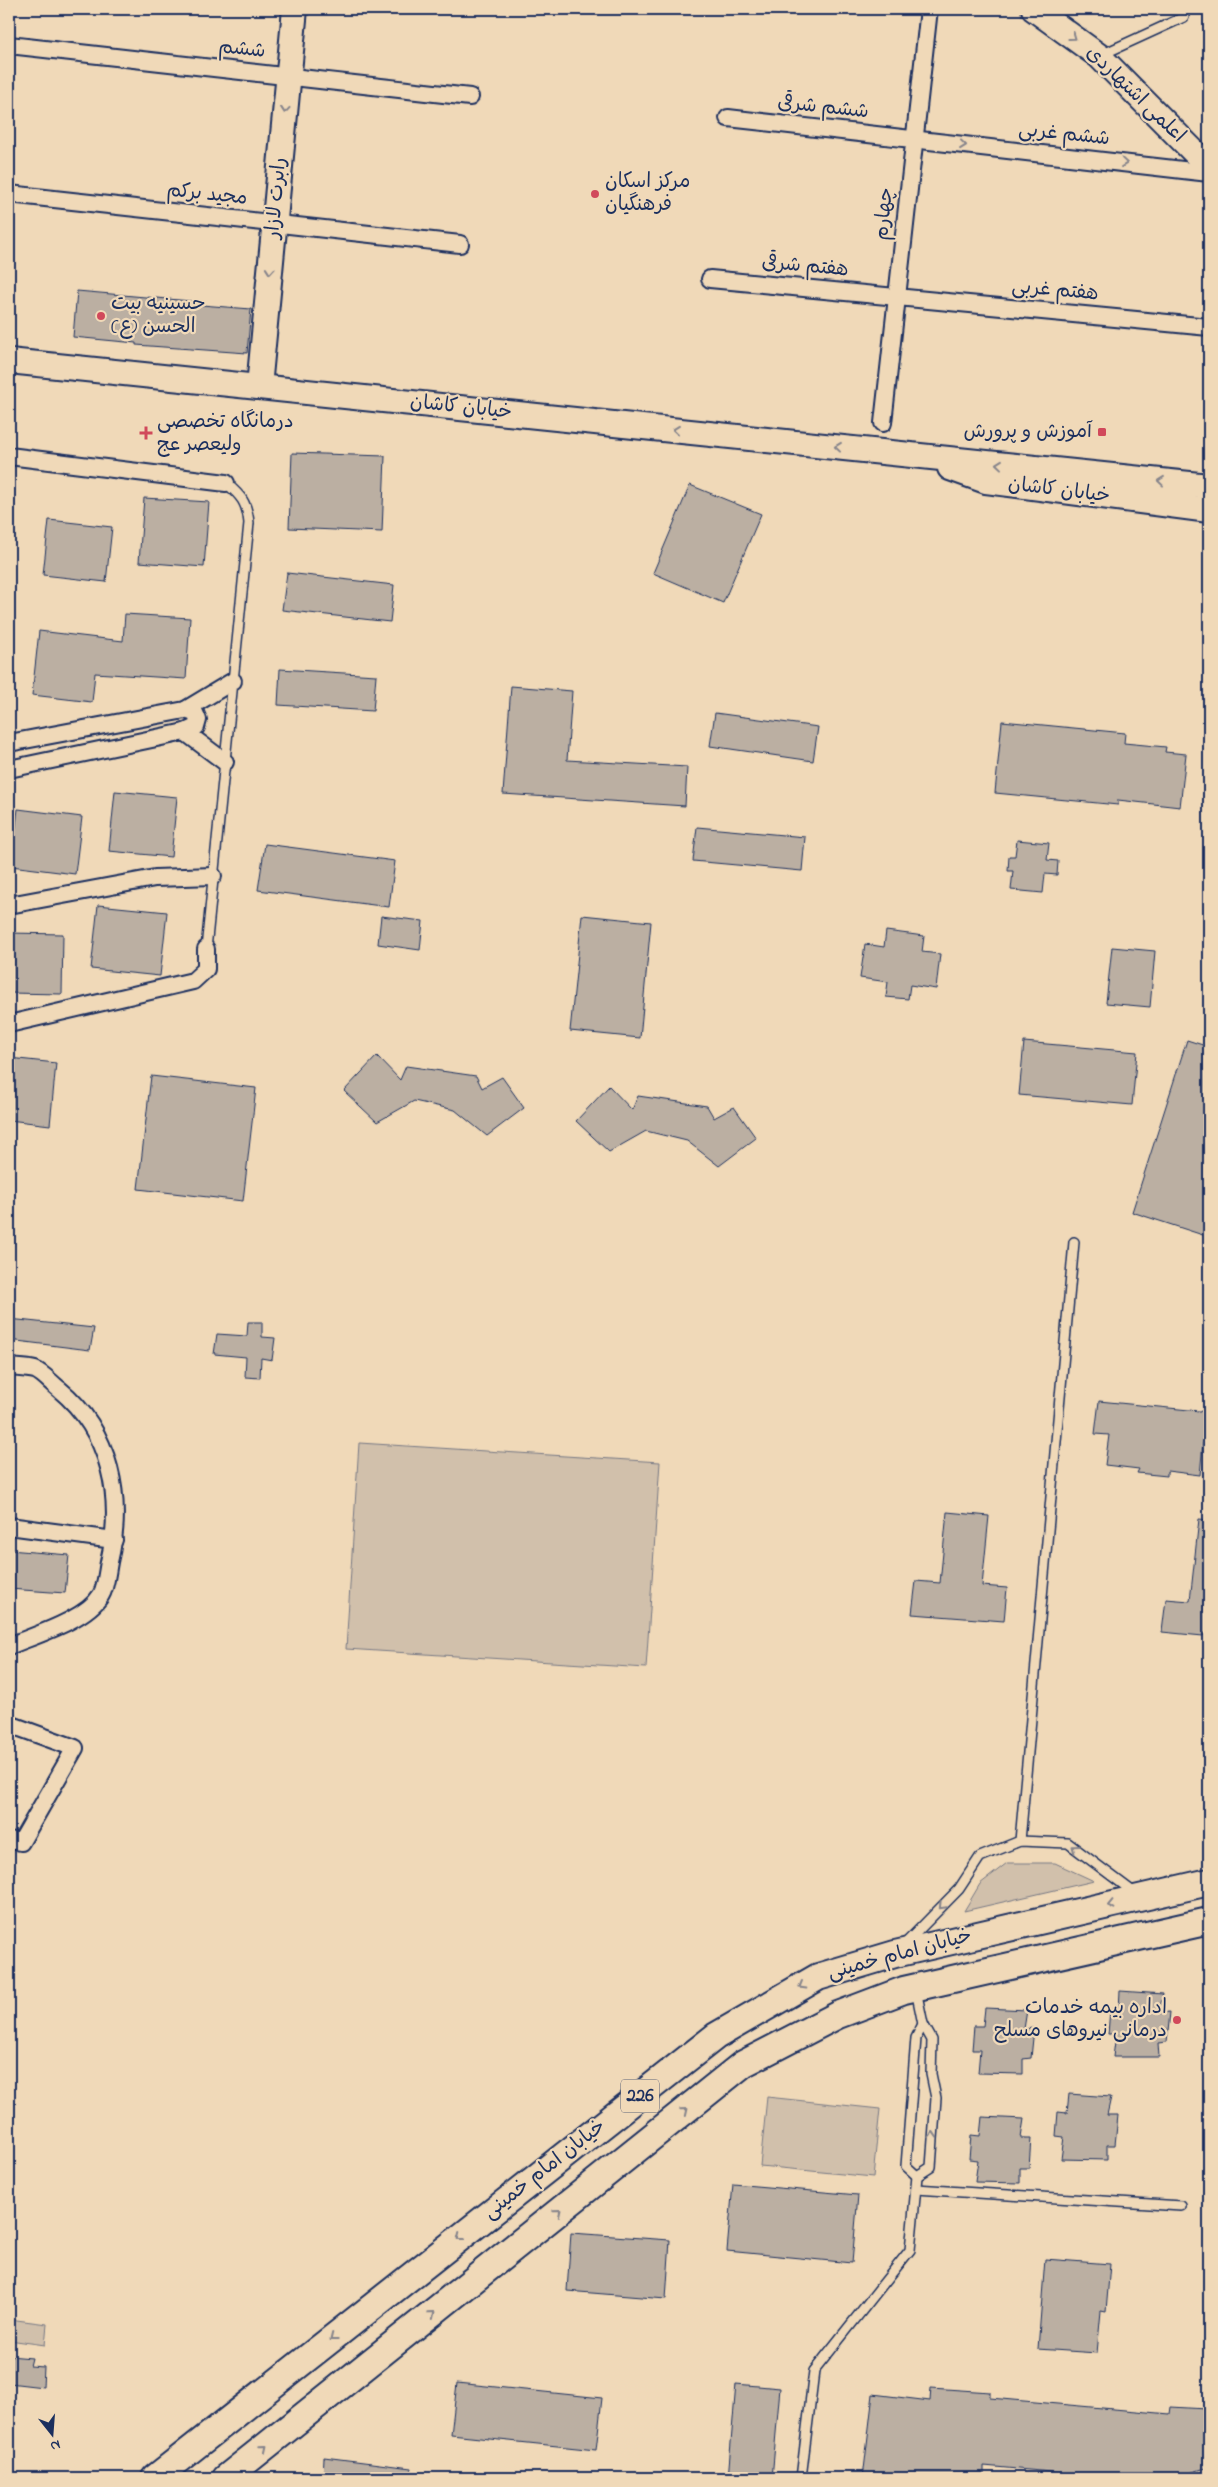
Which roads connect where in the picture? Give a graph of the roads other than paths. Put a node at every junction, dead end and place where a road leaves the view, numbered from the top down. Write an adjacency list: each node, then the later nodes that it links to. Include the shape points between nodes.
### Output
1 (295, 9): 7 (street, رابرت لازار)
2 (928, 9): 10 (street, چهارم)
3 (1034, 9): 6 (street, اعلمی اشتهاردی, one-way to 6)
4 (1184, 17): 6 (lane)
5 (9, 45): 7 (street, ششم)
6 (1099, 56): 11 (street, اعلمی اشتهاردی)
7 (288, 76): 8 (street, ششم); 14 (street, رابرت لازار, one-way to 14)
8 (470, 97)
9 (728, 118): 10 (street, ششم شرقی)
10 (914, 139): 12 (street, ششم غربی, one-way to 12); 17 (street, چهارم)
11 (1209, 167)
12 (1209, 172)
13 (9, 194): 14 (street, مجید برکم)
14 (275, 223): 15 (street, مجید برکم); 20 (street, رابرت لازار, one-way to 20)
15 (460, 244)
16 (710, 279): 17 (street, هفتم شرقی)
17 (897, 297): 18 (street, هفتم غربی); 21 (street, چهارم)
18 (1209, 327)
19 (9, 361): 20 (street, خیابان کاشان)
20 (259, 387): 22 (street, خیابان کاشان, one-way to 20)
21 (884, 424)
22 (913, 455): 25 (street, خیابان کاشان, one-way to 22); 26 (street, خیابان کاشان, via 986,481)
23 (9, 456): 24 (street)
24 (226, 483): 27 (lane, via 239,494 247,508 249,523)
25 (1209, 486)
26 (1209, 510)
27 (233, 681): 28 (street); 31 (lane)
28 (185, 710): 29 (street, via 195,713 198,720 196,727); 30 (street)
29 (186, 732): 31 (street); 32 (street)
30 (9, 743)
31 (225, 762): 33 (lane)
32 (9, 769)
33 (213, 876): 34 (street, via 155,878); 35 (lane)
34 (9, 905)
35 (206, 949): 36 (street, via 206,969 193,981)
36 (9, 1024)
37 (1074, 1242): 44 (lane)
38 (9, 1367): 40 (street, via 36,1370 70,1398 90,1423 105,1451 113,1481 116,1510)
39 (9, 1526): 40 (street)
40 (114, 1540): 41 (street, via 102,1595 86,1612)
41 (9, 1646)
42 (9, 1724): 43 (street, via 76,1748 21,1842)
43 (9, 1840)
44 (1020, 1841): 46 (lane, one-way to 44, via 1068,1843); 48 (lane, one-way to 48, via 980,1857 959,1889)
45 (1209, 1882): 46 (main road, خیابان امام خمینی / 226)
46 (1143, 1898): 48 (main road, خیابان امام خمینی / 226, one-way to 48)
47 (1209, 1921): 49 (main road, خیابان امام خمینی / 226)
48 (896, 1954): 49 (main road, via 883,1966 882,1978 889,1986); 56 (main road, خیابان امام خمینی / 226, one-way to 56, via 818,1977 716,2036)
49 (910, 1989): 50 (lane); 57 (main road, خیابان امام خمینی / 226, one-way to 49, via 743,2064 838,2015)
50 (923, 2024): 51 (lane, via 916,2038); 52 (lane, via 932,2040)
51 (914, 2073): 52 (lane); 53 (lane, via 906,2166)
52 (931, 2074): 53 (lane, one-way to 52, via 930,2167 936,2098)
53 (917, 2176): 54 (lane)
54 (916, 2189): 55 (lane); 60 (lane, via 910,2250 814,2371)
55 (1181, 2206)
56 (370, 2309): 57 (main road, via 387,2313 398,2324); 58 (main road, خیابان امام خمینی / 226, one-way to 58)
57 (394, 2344): 59 (main road, خیابان امام خمینی / 226, one-way to 57)
58 (155, 2478)
59 (226, 2478)
60 (801, 2478)

